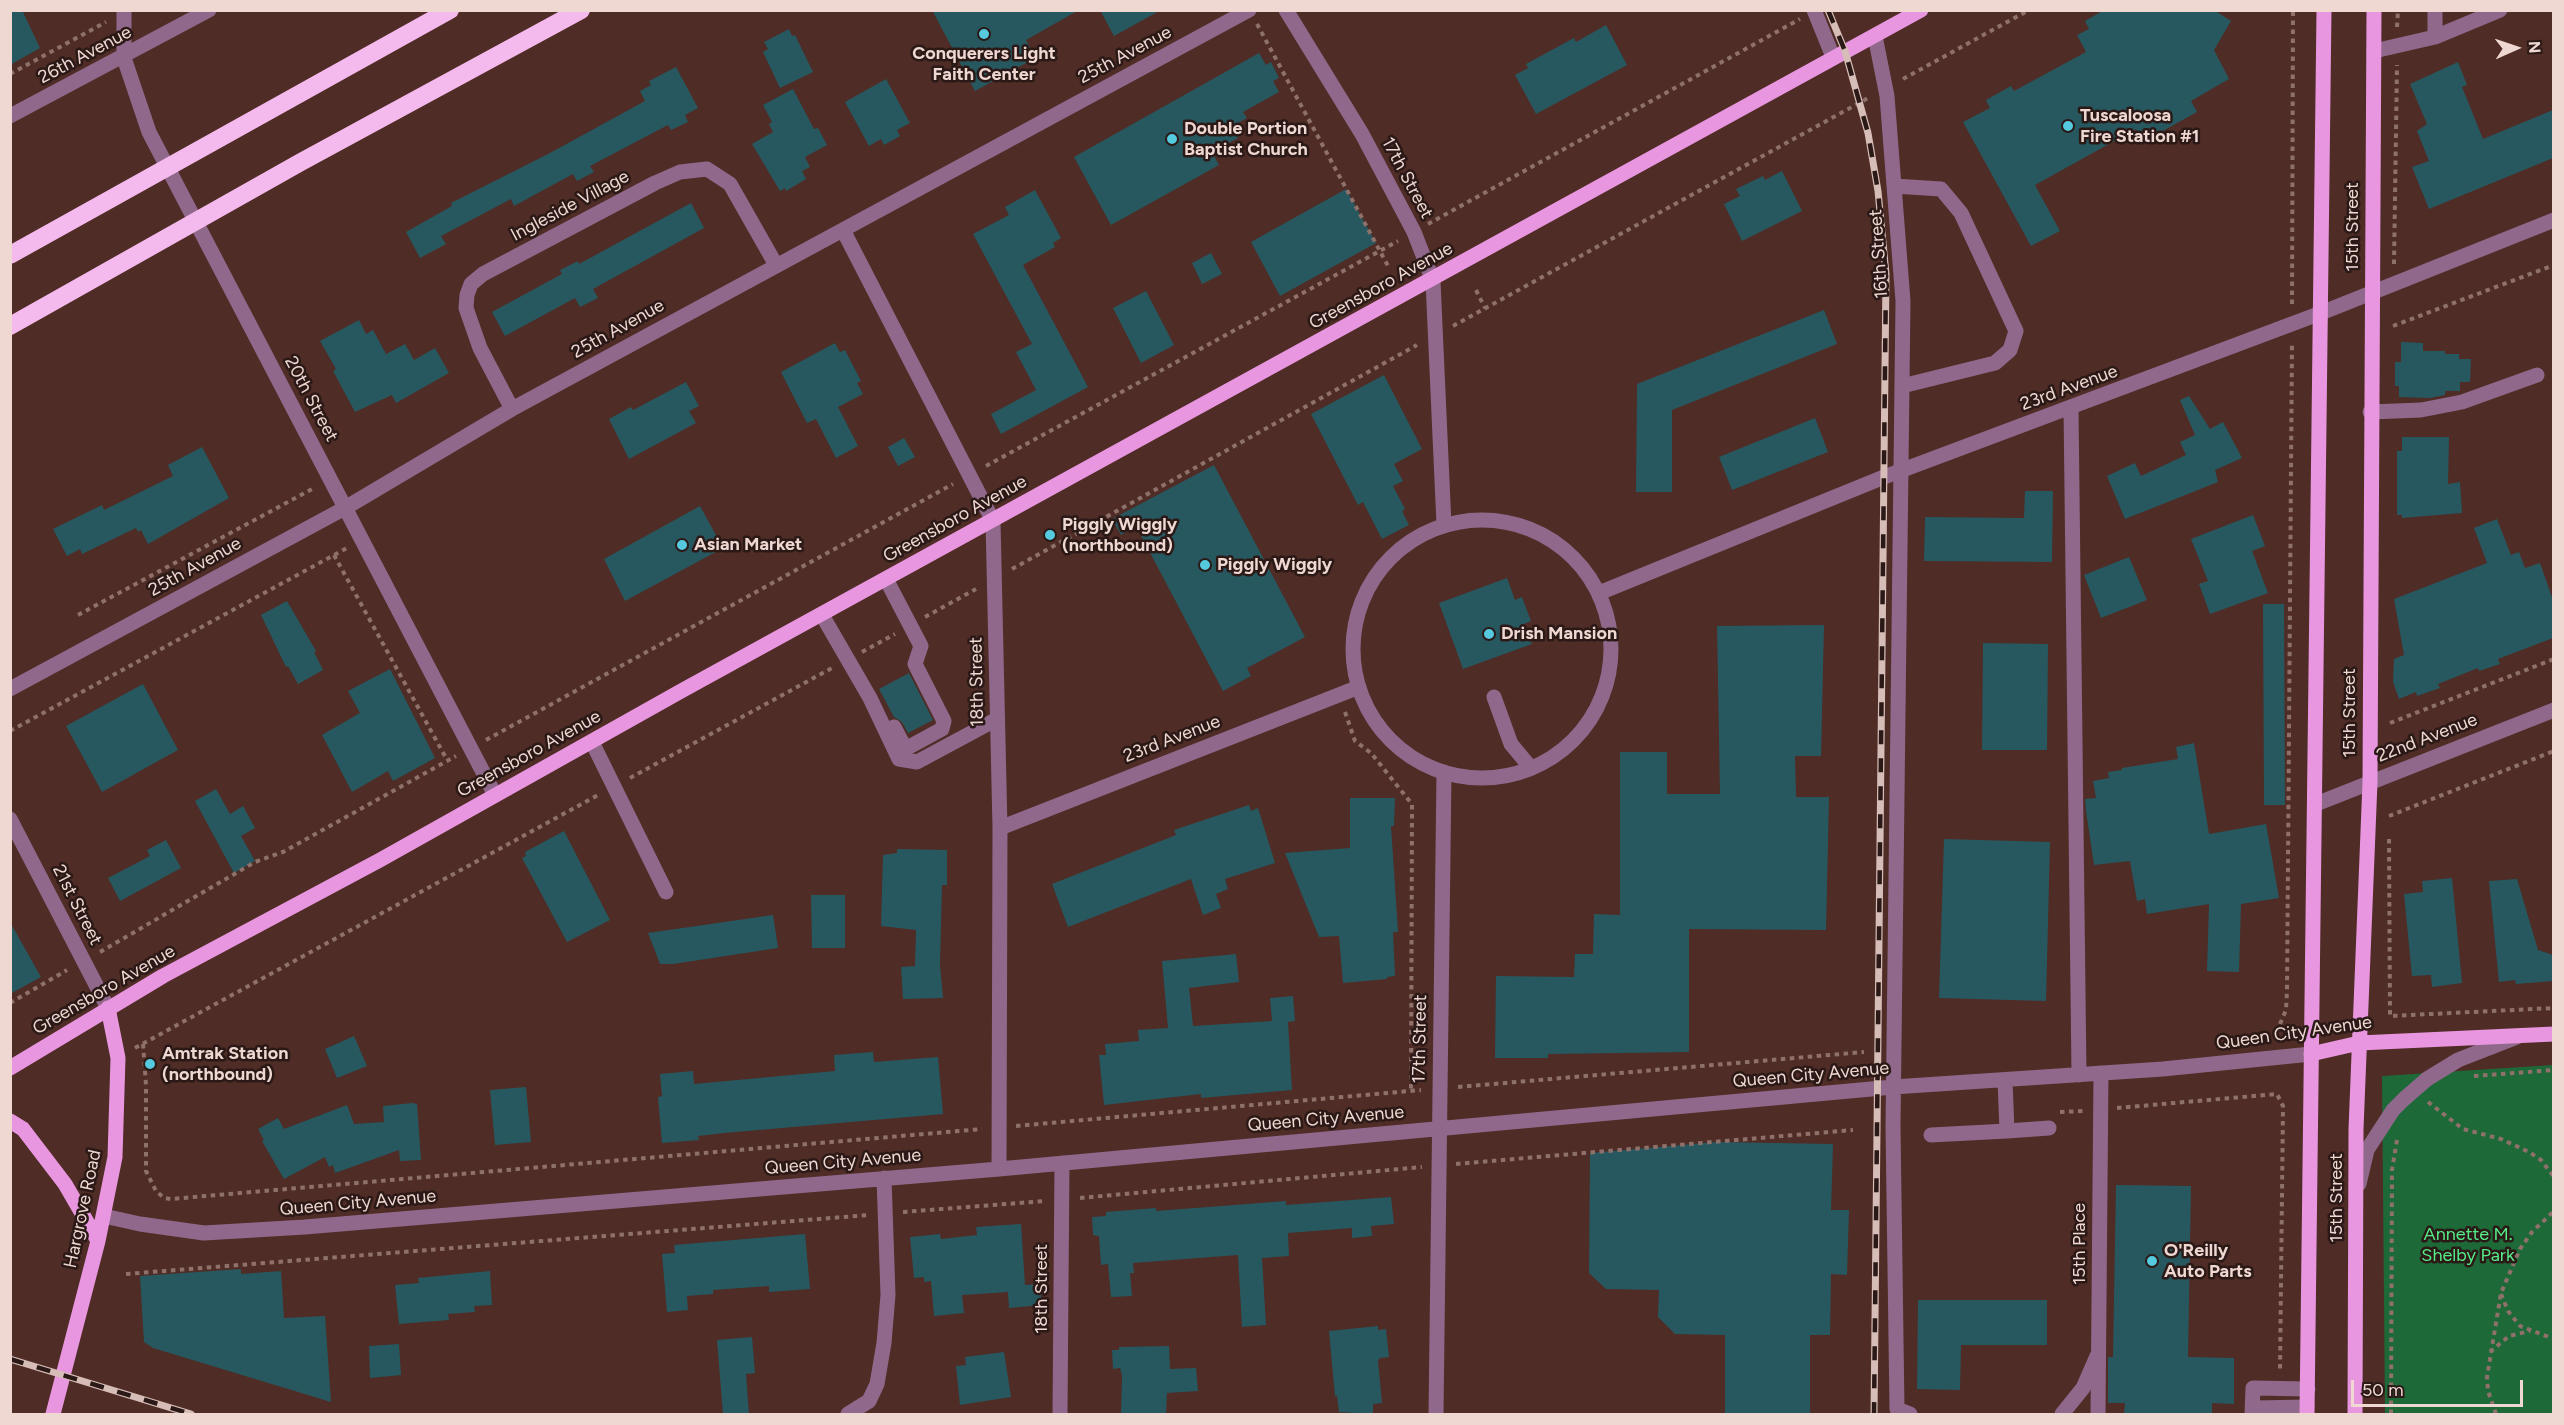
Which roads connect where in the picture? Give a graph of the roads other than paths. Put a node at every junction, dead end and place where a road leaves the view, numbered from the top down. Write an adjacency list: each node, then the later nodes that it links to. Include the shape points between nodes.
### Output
1 (209, 10): 17 (street, 26th Avenue)
2 (450, 10): 22 (highway, bridge)
3 (581, 10): 27 (highway, bridge)
4 (1286, 10): 24 (street, 17th Street, via 1362,134 1414,232)
5 (1922, 10): 13 (main road, Greensboro Avenue)
6 (2324, 10): 26 (main road, 15th Street)
7 (2374, 10): 15 (main road, 15th Street)
8 (2435, 10): 14 (street)
9 (2500, 10): 14 (street)
10 (1814, 11): 16 (street)
11 (124, 12): 17 (street, 20th Street)
12 (1252, 16): 21 (street, 25th Avenue)
13 (1875, 36): 16 (main road, Greensboro Avenue); 19 (street, 16th Street, via 1885,88)
14 (2434, 37): 15 (street)
15 (2374, 51): 25 (main road, 15th Street)
16 (1833, 57): 24 (main road, Greensboro Avenue)
17 (124, 58): 18 (street, 26th Avenue); 34 (street, 20th Street, via 149,132)
18 (10, 116)
19 (1894, 186): 29 (street, 16th Street, via 1903,301); 29 (street, via 1941,189 1948,197 1961,213 2016,331 2010,350 1995,363)
20 (2553, 220): 25 (street, 23rd Avenue)
21 (843, 230): 23 (street, 25th Avenue); 35 (street, 18th Street)
22 (10, 255)
23 (776, 265): 31 (street, 25th Avenue); 31 (street, Ingleside Village, via 730,184 707,169 680,172 655,183 483,274 471,284 466,308 480,348)
24 (1433, 281): 35 (main road, Greensboro Avenue); 36 (street, 17th Street)
25 (2372, 292): 26 (street, 23rd Avenue); 32 (main road, 15th Street)
26 (2320, 314): 30 (street, 23rd Avenue); 51 (main road, 15th Street)
27 (10, 326)
28 (2537, 375): 32 (street, via 2462,402 2421,410)
29 (1902, 386): 33 (street, 16th Street)
30 (2071, 408): 33 (street, 23rd Avenue); 62 (street)
31 (512, 409): 34 (street, 25th Avenue)
32 (2370, 412): 49 (main road, 15th Street)
33 (1901, 470): 38 (street, 23rd Avenue); 64 (street, 16th Street)
34 (345, 508): 41 (street, 25th Avenue); 50 (street, 20th Street)
35 (993, 521): 37 (main road, Greensboro Avenue); 45 (street, 18th Street)
36 (1444, 525): 38 (street, via 1492,520 1537,533 1567,552); 40 (street, via 1397,552 1365,595 1356,621 1353,648)
37 (886, 579): 39 (main road, Greensboro Avenue); 43 (street, via 921,646 915,664 944,721 942,729 909,747 903,744 881,704)
38 (1599, 593): 47 (street, via 1611,650 1599,702 1586,726 1569,745)
39 (822, 615): 43 (street); 46 (main road, Greensboro Avenue)
40 (1359, 687): 48 (street, via 1377,724 1395,744 1422,763); 53 (street, 23rd Avenue)
41 (10, 689)
42 (1494, 697): 47 (street, via 1511,744)
43 (870, 698): 45 (street, via 899,759 906,762 917,762)
44 (2553, 710): 49 (street, 22nd Avenue)
45 (997, 719): 53 (street, 18th Street)
46 (592, 742): 50 (main road, Greensboro Avenue); 54 (street)
47 (1531, 768): 48 (street, via 1494,778 1468,778)
48 (1444, 772): 66 (street, 17th Street)
49 (2370, 782): 51 (street, 22nd Avenue); 58 (main road, 15th Street)
50 (495, 795): 55 (main road, Greensboro Avenue)
51 (2316, 804): 59 (main road, 15th Street)
52 (10, 819): 55 (street, 21st Street)
53 (1000, 828): 71 (street, 18th Street)
54 (666, 892)
55 (108, 1008): 60 (main road, Greensboro Avenue); 74 (main road, Hargrove Road, via 117,1044 119,1097 115,1157)
56 (2553, 1034): 57 (main road, Queen City Avenue)
57 (2522, 1035): 58 (main road, Queen City Avenue); 73 (street, via 2458,1060 2427,1079 2393,1110 2367,1150)
58 (2359, 1043): 59 (main road, Queen City Avenue); 73 (main road, 15th Street)
59 (2312, 1053): 61 (street, Queen City Avenue); 77 (main road, 15th Street)
60 (10, 1068)
61 (2101, 1073): 62 (street, Queen City Avenue); 76 (street, 15th Place)
62 (2079, 1075): 63 (street, Queen City Avenue)
63 (2005, 1080): 64 (street, Queen City Avenue); 68 (street)
64 (1893, 1087): 66 (street, Queen City Avenue); 80 (street, 16th Street)
65 (10, 1121): 75 (main road, via 23,1129 65,1184)
66 (1438, 1128): 70 (street, Queen City Avenue); 84 (street, 17th Street)
67 (2049, 1128): 68 (street)
68 (2007, 1131): 69 (street)
69 (1931, 1135)
70 (1062, 1163): 71 (street, Queen City Avenue); 83 (street, 18th Street)
71 (999, 1169): 72 (street, Queen City Avenue)
72 (885, 1178): 74 (street, Queen City Avenue, via 204,1233); 82 (street, via 888,1295 882,1353 869,1401)
73 (2356, 1195): 87 (main road, 15th Street)
74 (104, 1216): 75 (main road, Hargrove Road)
75 (98, 1241): 81 (main road, Hargrove Road)
76 (2100, 1351): 85 (street, via 2083,1388); 86 (street, 15th Place)
77 (2307, 1389): 78 (street, via 2253,1388); 79 (main road, 15th Street)
78 (2252, 1411): 79 (street)
79 (2307, 1411)
80 (1903, 1412)
81 (53, 1414)
82 (848, 1414)
83 (1060, 1414)
84 (1437, 1414)
85 (2062, 1414)
86 (2098, 1414)
87 (2355, 1414)

